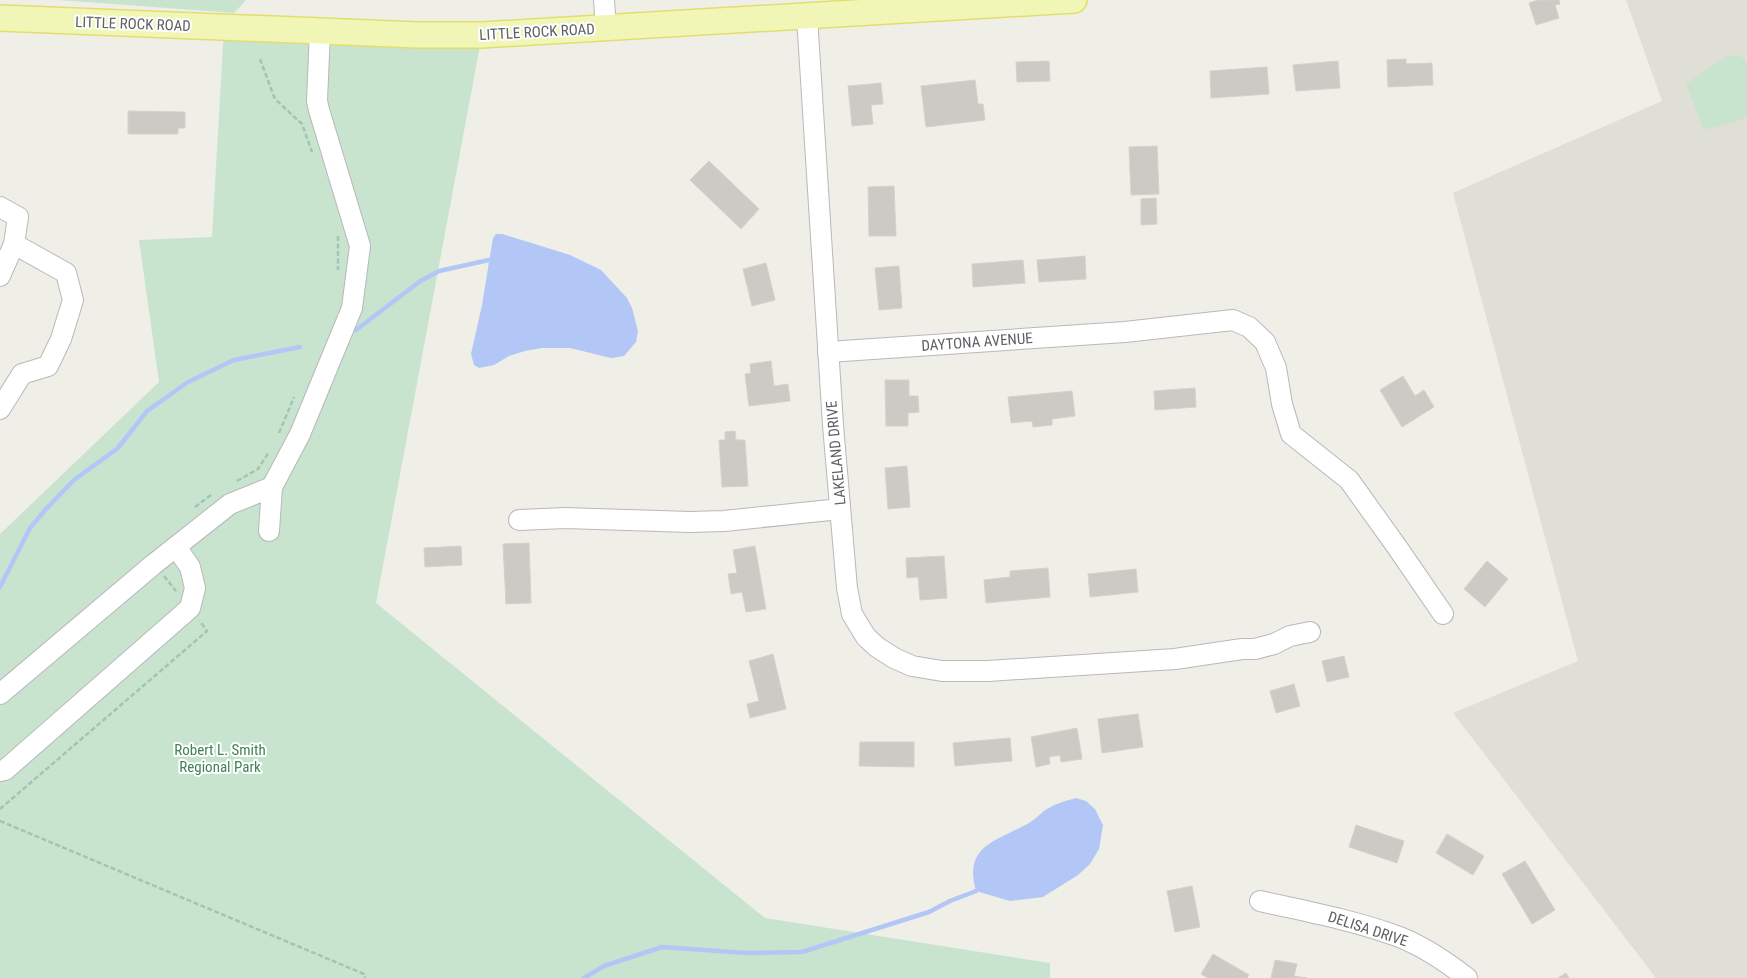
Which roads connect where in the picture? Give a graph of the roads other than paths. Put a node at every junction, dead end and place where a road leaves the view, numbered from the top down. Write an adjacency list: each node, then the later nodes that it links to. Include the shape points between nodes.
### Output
1 (604, 0): 6 (street)
2 (1074, 0): 3 (main road, LITTLE ROCK ROAD)
3 (903, 5): 4 (main road, LITTLE ROCK ROAD)
4 (808, 17): 6 (main road, LITTLE ROCK ROAD); 11 (street, LAKELAND DRIVE)
5 (0, 18): 7 (main road, LITTLE ROCK ROAD)
6 (606, 29): 7 (main road, LITTLE ROCK ROAD, via 482,35)
7 (320, 31): 13 (street, via 317,102 360,246 352,308 300,434)
8 (0, 207): 9 (street, via 18,217)
9 (14, 244): 10 (street); 12 (street, via 66,273 74,300 48,366 22,374)
10 (0, 276)
11 (828, 352): 14 (street, LAKELAND DRIVE); 18 (street, DAYTONA AVENUE, via 1125,332 1233,320 1249,327 1266,342 1276,368 1291,434 1349,480)
12 (0, 409)
13 (272, 487): 16 (street); 17 (street, via 230,504)
14 (840, 509): 15 (street, via 724,521); 19 (street, LAKELAND DRIVE, via 852,614 866,637 877,647 912,666 942,671 988,671 1175,659 1255,649)
15 (519, 520)
16 (269, 531)
17 (176, 547): 20 (street); 21 (street, via 190,567 195,588 190,608)
18 (1443, 614)
19 (1310, 632)
20 (0, 694)
21 (0, 772)
22 (1260, 901): 23 (street, DELISA DRIVE, via 1392,934 1448,963)
23 (1467, 978)

